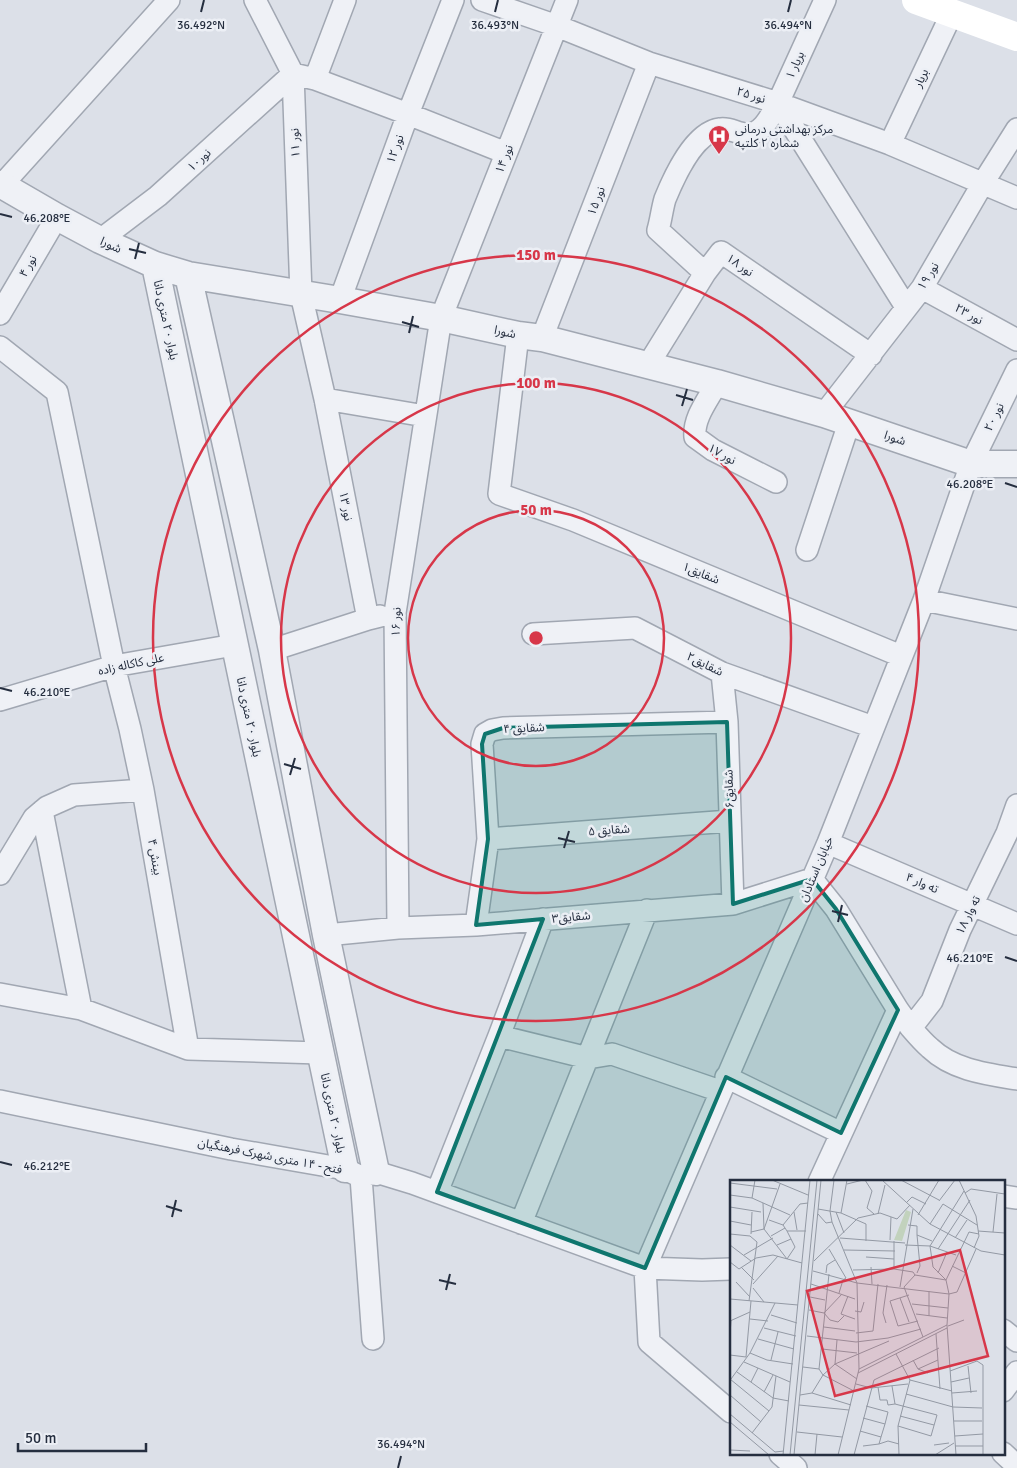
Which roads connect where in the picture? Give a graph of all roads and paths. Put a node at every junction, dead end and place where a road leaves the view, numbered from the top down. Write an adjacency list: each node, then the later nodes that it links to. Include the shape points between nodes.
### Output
1 (169, 0): 21 (street)
2 (255, 0): 13 (street, نور ۱۱)
3 (345, 0): 14 (street)
4 (453, 0): 16 (street, نور ۱۲)
5 (482, 0): 10 (street, نور ۲۵)
6 (567, 0): 10 (street, نور ۱۴)
7 (825, 0): 15 (street, بریار ۱)
8 (916, 0): 9 (main road)
9 (952, 13): 11 (main road); 18 (street, بریار)
10 (557, 26): 12 (street, نور ۲۵); 19 (street, نور ۱۴)
11 (1017, 37)
12 (650, 63): 15 (street, نور ۲۵); 34 (street, نور ۱۵)
13 (293, 74): 14 (street); 24 (street, نور۱۰, via 158,196); 29 (street, نور ۱۱)
14 (316, 79): 16 (street)
15 (778, 103): 18 (street, نور ۲۵); 26 (street, بریار ۱, via 760,130 747,134 721,128 698,141 681,166 665,201 658,230); 31 (street)
16 (408, 114): 19 (street); 30 (street, نور ۱۲)
17 (1017, 129): 20 (street, نور ۱۹)
18 (890, 144): 20 (street, نور ۲۵)
19 (506, 153): 33 (street, نور ۱۴)
20 (983, 182): 22 (street, نور ۲۵); 28 (street, نور ۱۹)
21 (1, 184): 23 (street, شورا)
22 (1017, 198)
23 (57, 217): 24 (street, شورا); 32 (street, نور ۴)
24 (100, 240): 25 (street, شورا)
25 (155, 265): 27 (street, شورا); 55 (street, بلوار ۲۰ متری دانا)
26 (705, 273): 37 (street, نور ۱۸, via 721,252); 38 (street, نور ۱۸)
27 (188, 276): 29 (street, شورا); 56 (street)
28 (922, 288): 31 (street, نور ۱۹); 35 (street, نور ۲۳)
29 (301, 294): 30 (street, شورا); 41 (street, نور ۱۳)
30 (340, 300): 33 (street, شورا)
31 (906, 307): 37 (street, نور ۱۹)
32 (0, 314)
33 (441, 318): 34 (street, شورا); 43 (street, نور ۱۶)
34 (530, 337): 38 (street, شورا); 48 (street, نور ۱۵)
35 (1017, 340)
36 (0, 348): 58 (street, بینش ۴, via 57,392)
37 (871, 355): 42 (street, نور ۱۹)
38 (648, 365): 40 (street, شورا)
39 (1017, 370): 45 (street, نور ۲۰)
40 (717, 383): 42 (street, شورا); 47 (street, نور ۱۷, via 700,413 694,428 695,438)
41 (325, 399): 43 (street); 52 (street, نور ۱۳)
42 (824, 414): 44 (street, شورا)
43 (426, 416): 51 (street, نور ۱۶)
44 (849, 422): 45 (street, شورا); 49 (street)
45 (971, 464): 46 (street, شورا); 50 (street, خیابان استادان)
46 (1017, 464)
47 (776, 482)
48 (499, 494): 57 (street, شقایق۱, via 573,520)
49 (807, 550)
50 (924, 600): 53 (street); 57 (street, خیابان استادان)
51 (395, 613): 52 (street); 78 (street, نور ۱۶)
52 (368, 619): 56 (street)
53 (1017, 619)
54 (533, 634): 59 (street, شقایق۲, via 635,628)
55 (234, 646): 58 (street, علی کاکاله زاده); 86 (street, بلوار ۲۰ متری دانا)
56 (272, 650): 79 (street)
57 (901, 656): 62 (street, خیابان استادان)
58 (114, 666): 60 (street, علی کاکاله زاده); 63 (street, بینش ۴)
59 (722, 673): 61 (street, شقایق۶); 62 (street, شقایق۲)
60 (0, 700)
61 (727, 722): 66 (street, شقایق۶); 68 (street, شقایق ۴, via 492,730 485,734 482,744)
62 (874, 727): 69 (street, خیابان استادان)
63 (143, 790): 65 (street, via 74,795); 85 (street, بینش ۴)
64 (1017, 805): 67 (street, ته وار ۱۸)
65 (42, 811): 70 (street, via 34,818); 81 (street)
66 (730, 820): 68 (street, شقایق ۵); 72 (street, شقایق۶)
67 (1012, 834): 73 (street, ته وار ۱۸)
68 (488, 839): 77 (street, شقایق ۴)
69 (828, 842): 71 (street, خیابان استادان); 73 (street, ته وار ۴)
70 (0, 874)
71 (812, 879): 72 (street, شقایق۳); 82 (street, via 836,909); 89 (street, خیابان استادان)
72 (733, 904): 74 (street, شقایق۳)
73 (973, 905): 76 (street, ته وار ۴); 83 (street, ته وار ۱۸, via 932,1001)
74 (647, 910): 75 (street, شقایق۳); 87 (street)
75 (543, 919): 77 (street, شقایق۳); 84 (street)
76 (1017, 924)
77 (476, 925): 78 (street, شقایق۳)
78 (398, 928): 79 (street, شقایق۳)
79 (326, 935): 92 (street)
80 (0, 994): 81 (street)
81 (81, 1009): 85 (street)
82 (898, 1010): 83 (street); 91 (street)
83 (911, 1028): 88 (street, via 929,1048 952,1064)
84 (499, 1036): 87 (street); 94 (street)
85 (188, 1049): 86 (street)
86 (320, 1053): 92 (street, بلوار ۲۰ متری دانا)
87 (588, 1058): 89 (street, via 612,1054); 97 (street)
88 (1017, 1078)
89 (723, 1084): 91 (street); 98 (street, خیابان استادان)
90 (0, 1100): 92 (street, فتح - ۱۴ متری شهرک فرهنگیان)
91 (841, 1133): 93 (street)
92 (361, 1173): 94 (street, فتح - ۱۴ متری شهرک فرهنگیان); 101 (street)
93 (820, 1180)
94 (437, 1192): 97 (street, فتح - ۱۴ متری شهرک فرهنگیان)
95 (1004, 1196): 96 (street)
96 (1017, 1198)
97 (521, 1223): 98 (street, فتح - ۱۴ متری شهرک فرهنگیان)
98 (645, 1268): 99 (street, فتح - ۱۴ متری شهرک فرهنگیان); 105 (street, via 649,1342)
99 (730, 1269)
100 (1004, 1331): 102 (street)
101 (373, 1339)
102 (1017, 1341)
103 (1017, 1372): 104 (street)
104 (1004, 1390)
105 (730, 1411)
106 (1004, 1454): 109 (street)
107 (782, 1456): 110 (street)
108 (805, 1456): 110 (street)
109 (1017, 1466)
110 (796, 1468)

